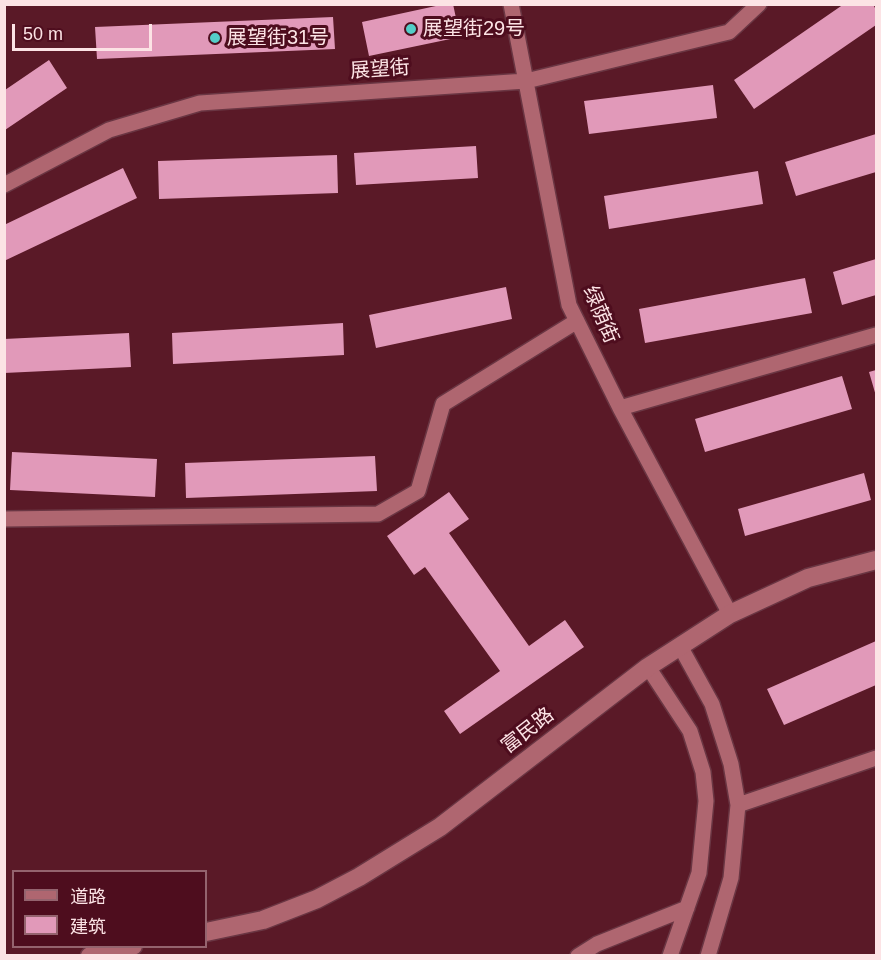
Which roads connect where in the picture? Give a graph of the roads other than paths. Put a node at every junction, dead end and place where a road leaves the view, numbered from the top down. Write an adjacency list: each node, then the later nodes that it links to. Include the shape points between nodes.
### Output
1 (511, 4): 3 (street, 绿荫街)
2 (759, 4): 3 (street, 展望街, via 729,32)
3 (526, 81): 4 (street, 展望街, via 200,103 109,130); 5 (street, 绿荫街, via 569,305)
4 (4, 185)
5 (577, 321): 7 (street, 绿荫街); 8 (street, via 444,404 418,491 378,514)
6 (876, 335): 7 (street)
7 (620, 408): 10 (street, 绿荫街)
8 (4, 519)
9 (876, 560): 10 (street, 富民路, via 808,578)
10 (730, 614): 11 (street, 富民路)
11 (680, 646): 12 (street, 富民路); 14 (street, via 712,704 731,764)
12 (648, 667): 15 (street, via 690,731 703,772 706,801 699,873); 16 (street, 富民路, via 402,853 317,899 263,920)
13 (876, 758): 14 (street)
14 (738, 805): 21 (street, via 731,878)
15 (687, 908): 19 (street, via 597,944); 20 (street)
16 (207, 932)
17 (124, 948): 18 (street)
18 (90, 956)
19 (578, 956)
20 (670, 956)
21 (708, 956)

